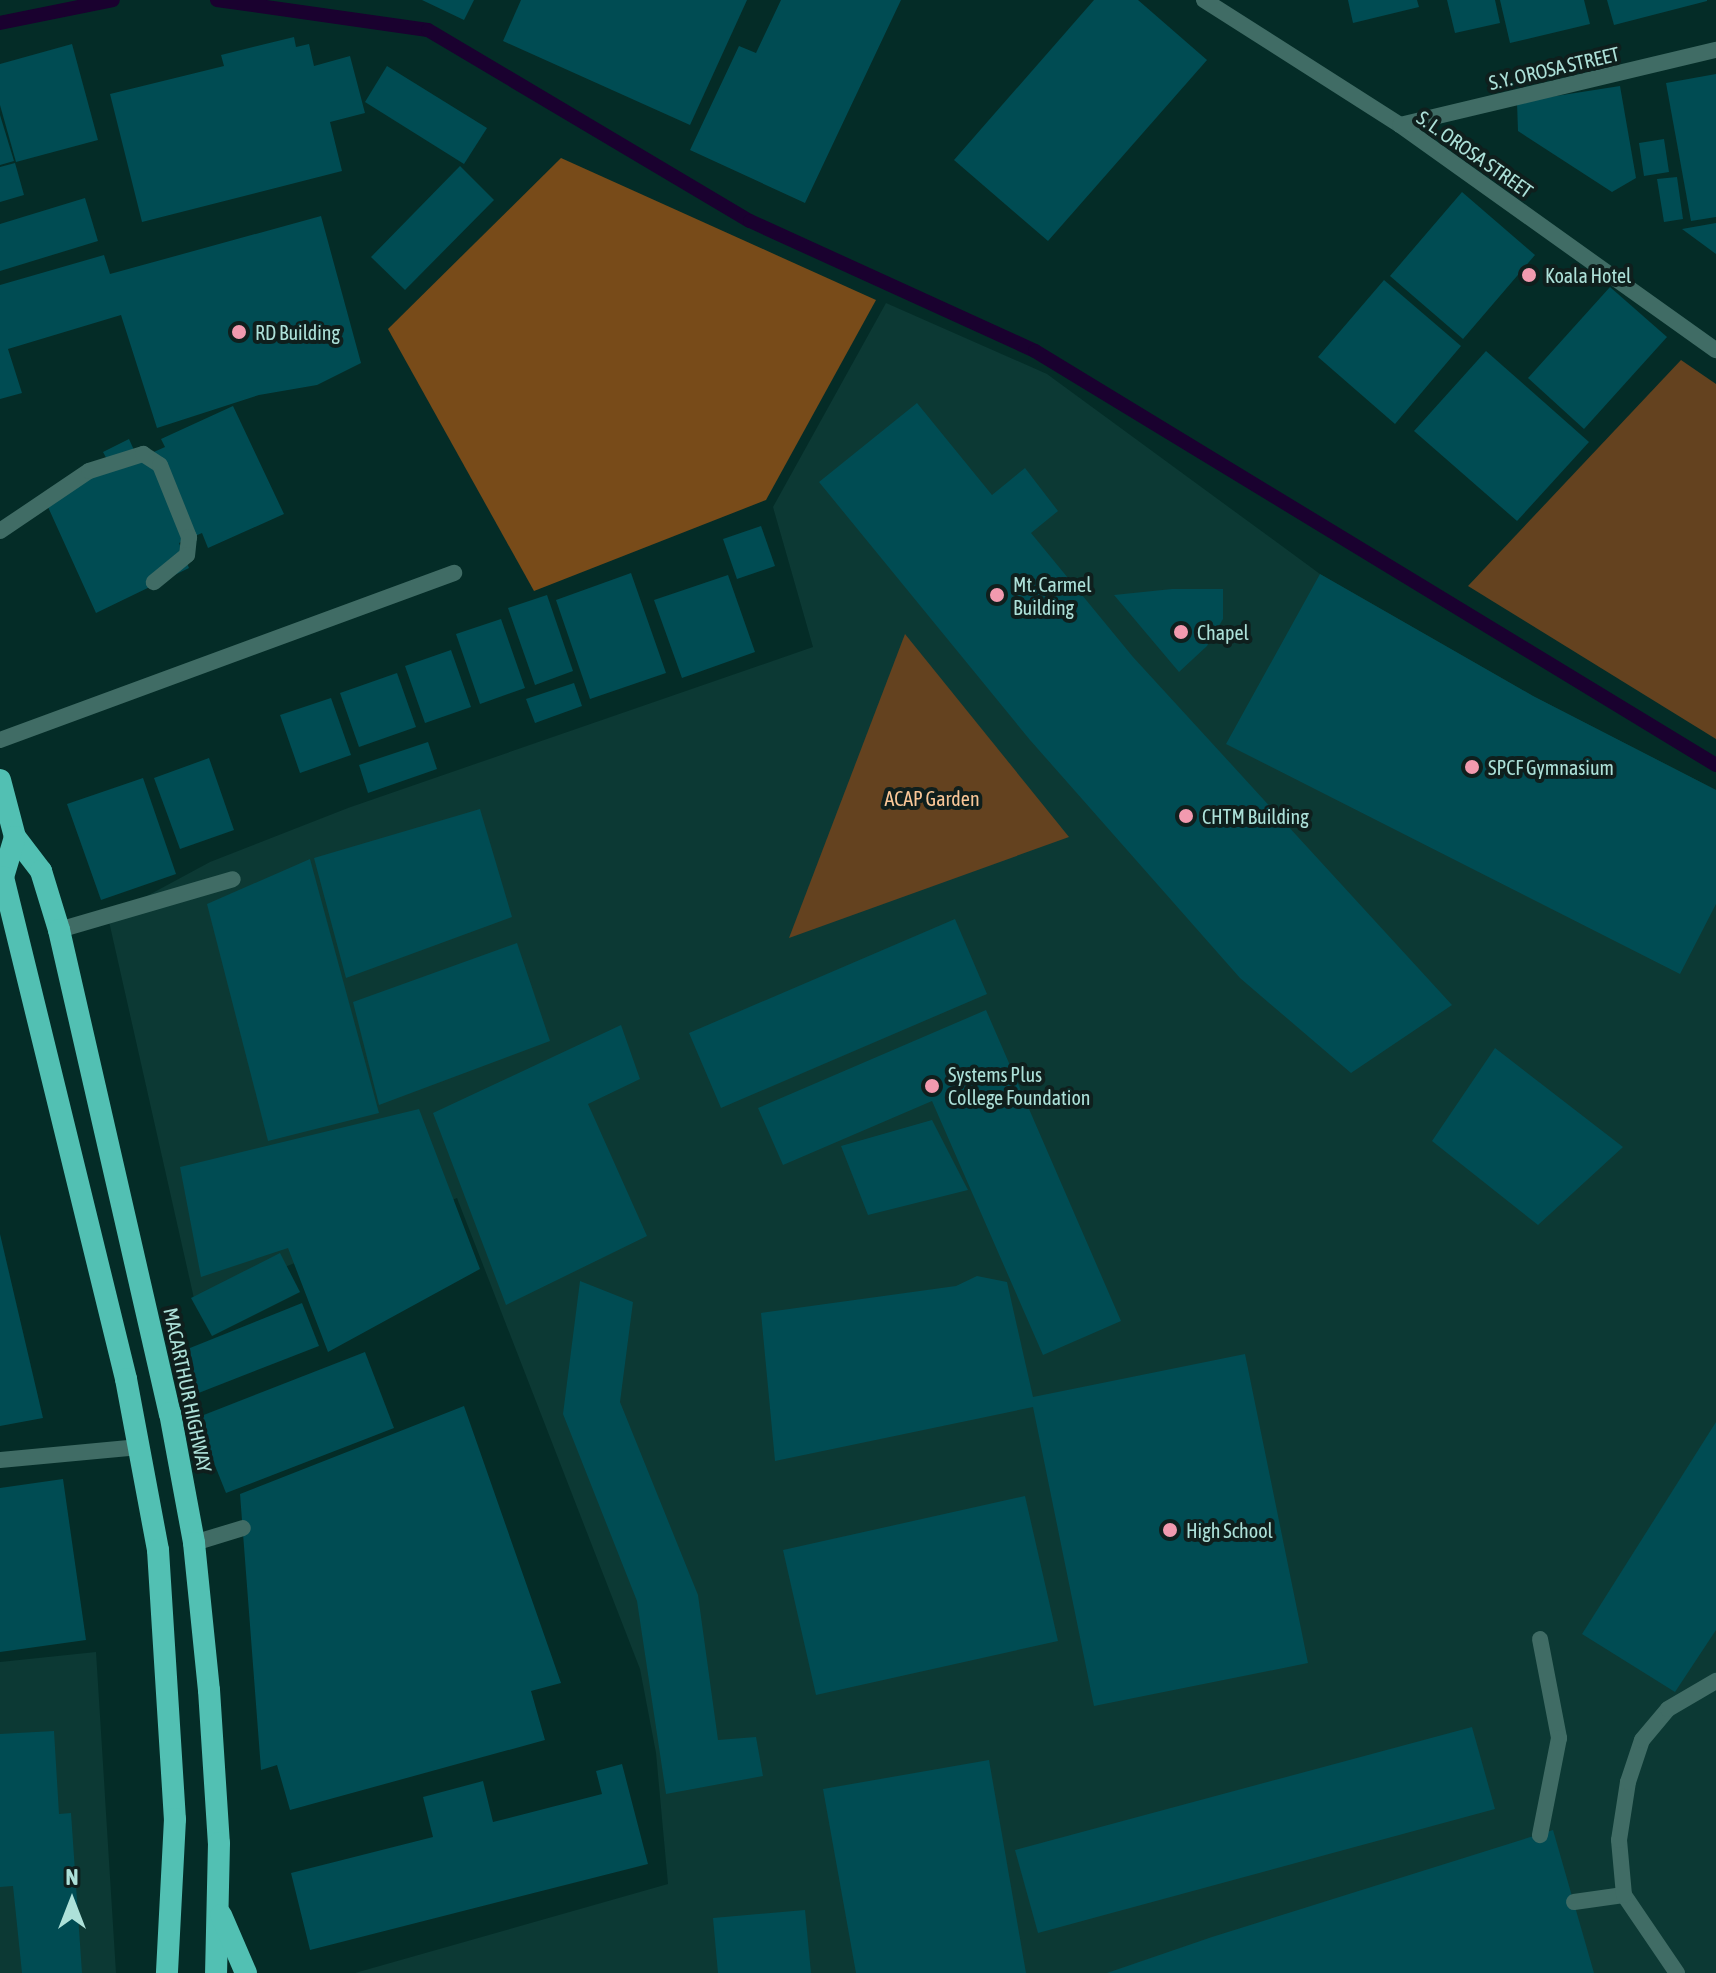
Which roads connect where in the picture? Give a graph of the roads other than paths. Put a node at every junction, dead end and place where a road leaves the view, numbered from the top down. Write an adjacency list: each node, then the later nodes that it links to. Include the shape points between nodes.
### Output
1 (1204, 0): 3 (street, S. L. OROSA STREET)
2 (1716, 50): 3 (street, S.Y. OROSA STREET)
3 (1400, 125): 4 (street, S. L. OROSA STREET)
4 (1716, 350)
5 (0, 531): 7 (street, via 89,471 143,454 160,465 189,537 187,555)
6 (454, 573): 8 (street)
7 (154, 582)
8 (0, 740)
9 (0, 780): 10 (highway, MACARTHUR HIGHWAY)
10 (15, 837): 12 (highway, MACARTHUR HIGHWAY, via 41,871); 13 (highway, via 3,877)
11 (233, 879): 12 (street)
12 (59, 930): 16 (highway, MACARTHUR HIGHWAY, via 170,1413)
13 (139, 1447): 14 (street); 23 (highway, via 158,1550 175,1819)
14 (0, 1460)
15 (243, 1528): 16 (street)
16 (194, 1543): 22 (highway, MACARTHUR HIGHWAY, via 209,1690)
17 (1540, 1639): 19 (street, via 1559,1738)
18 (1716, 1681): 20 (street, via 1668,1709 1642,1740 1628,1782 1619,1840)
19 (1540, 1835)
20 (1624, 1895): 21 (street); 26 (street)
21 (1574, 1902)
22 (220, 1912): 24 (highway, MACARTHUR HIGHWAY); 25 (highway)
23 (167, 1973)
24 (216, 1973)
25 (246, 1973)
26 (1677, 1973)

